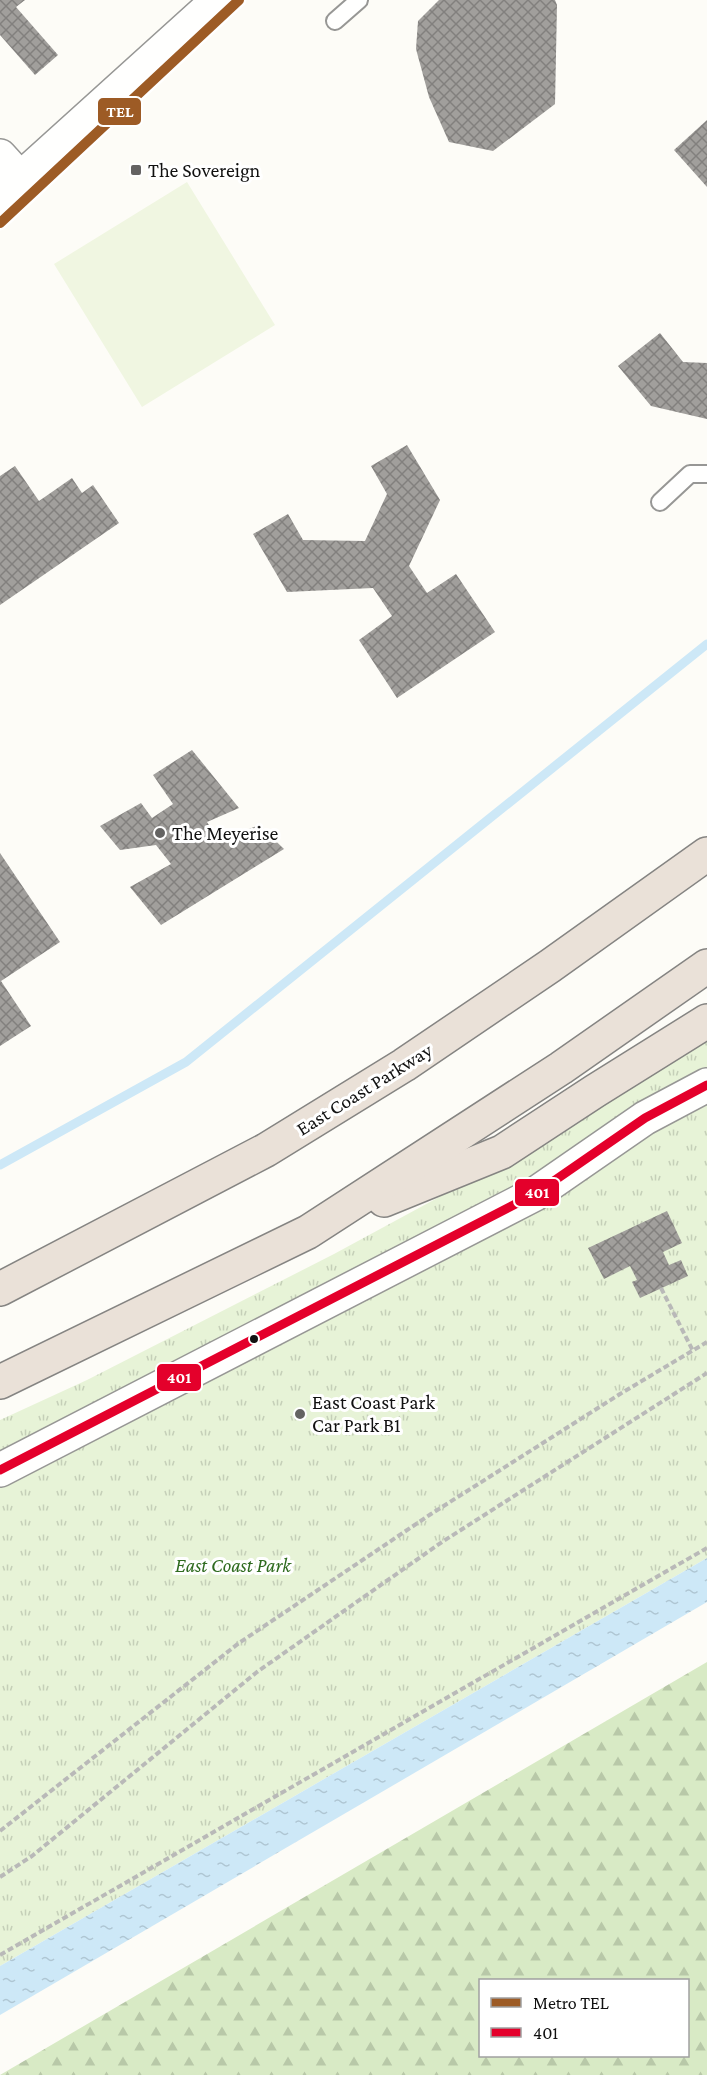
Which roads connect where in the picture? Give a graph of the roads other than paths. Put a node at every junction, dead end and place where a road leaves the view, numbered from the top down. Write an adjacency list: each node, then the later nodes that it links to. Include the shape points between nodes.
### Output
1 (218, 0): 4 (street)
2 (358, 0): 3 (lane)
3 (335, 21)
4 (7, 177)
5 (707, 474): 6 (lane, via 690,474)
6 (660, 502)
7 (707, 854): 12 (highway, East Coast Parkway, via 540,973 315,1120 266,1150)
8 (707, 966): 11 (highway, via 561,1068)
9 (707, 1021): 11 (highway, via 502,1152)
10 (707, 1085): 14 (street, via 645,1118 535,1194)
11 (308, 1232): 13 (highway)
12 (0, 1289)
13 (0, 1382)
14 (0, 1470)

